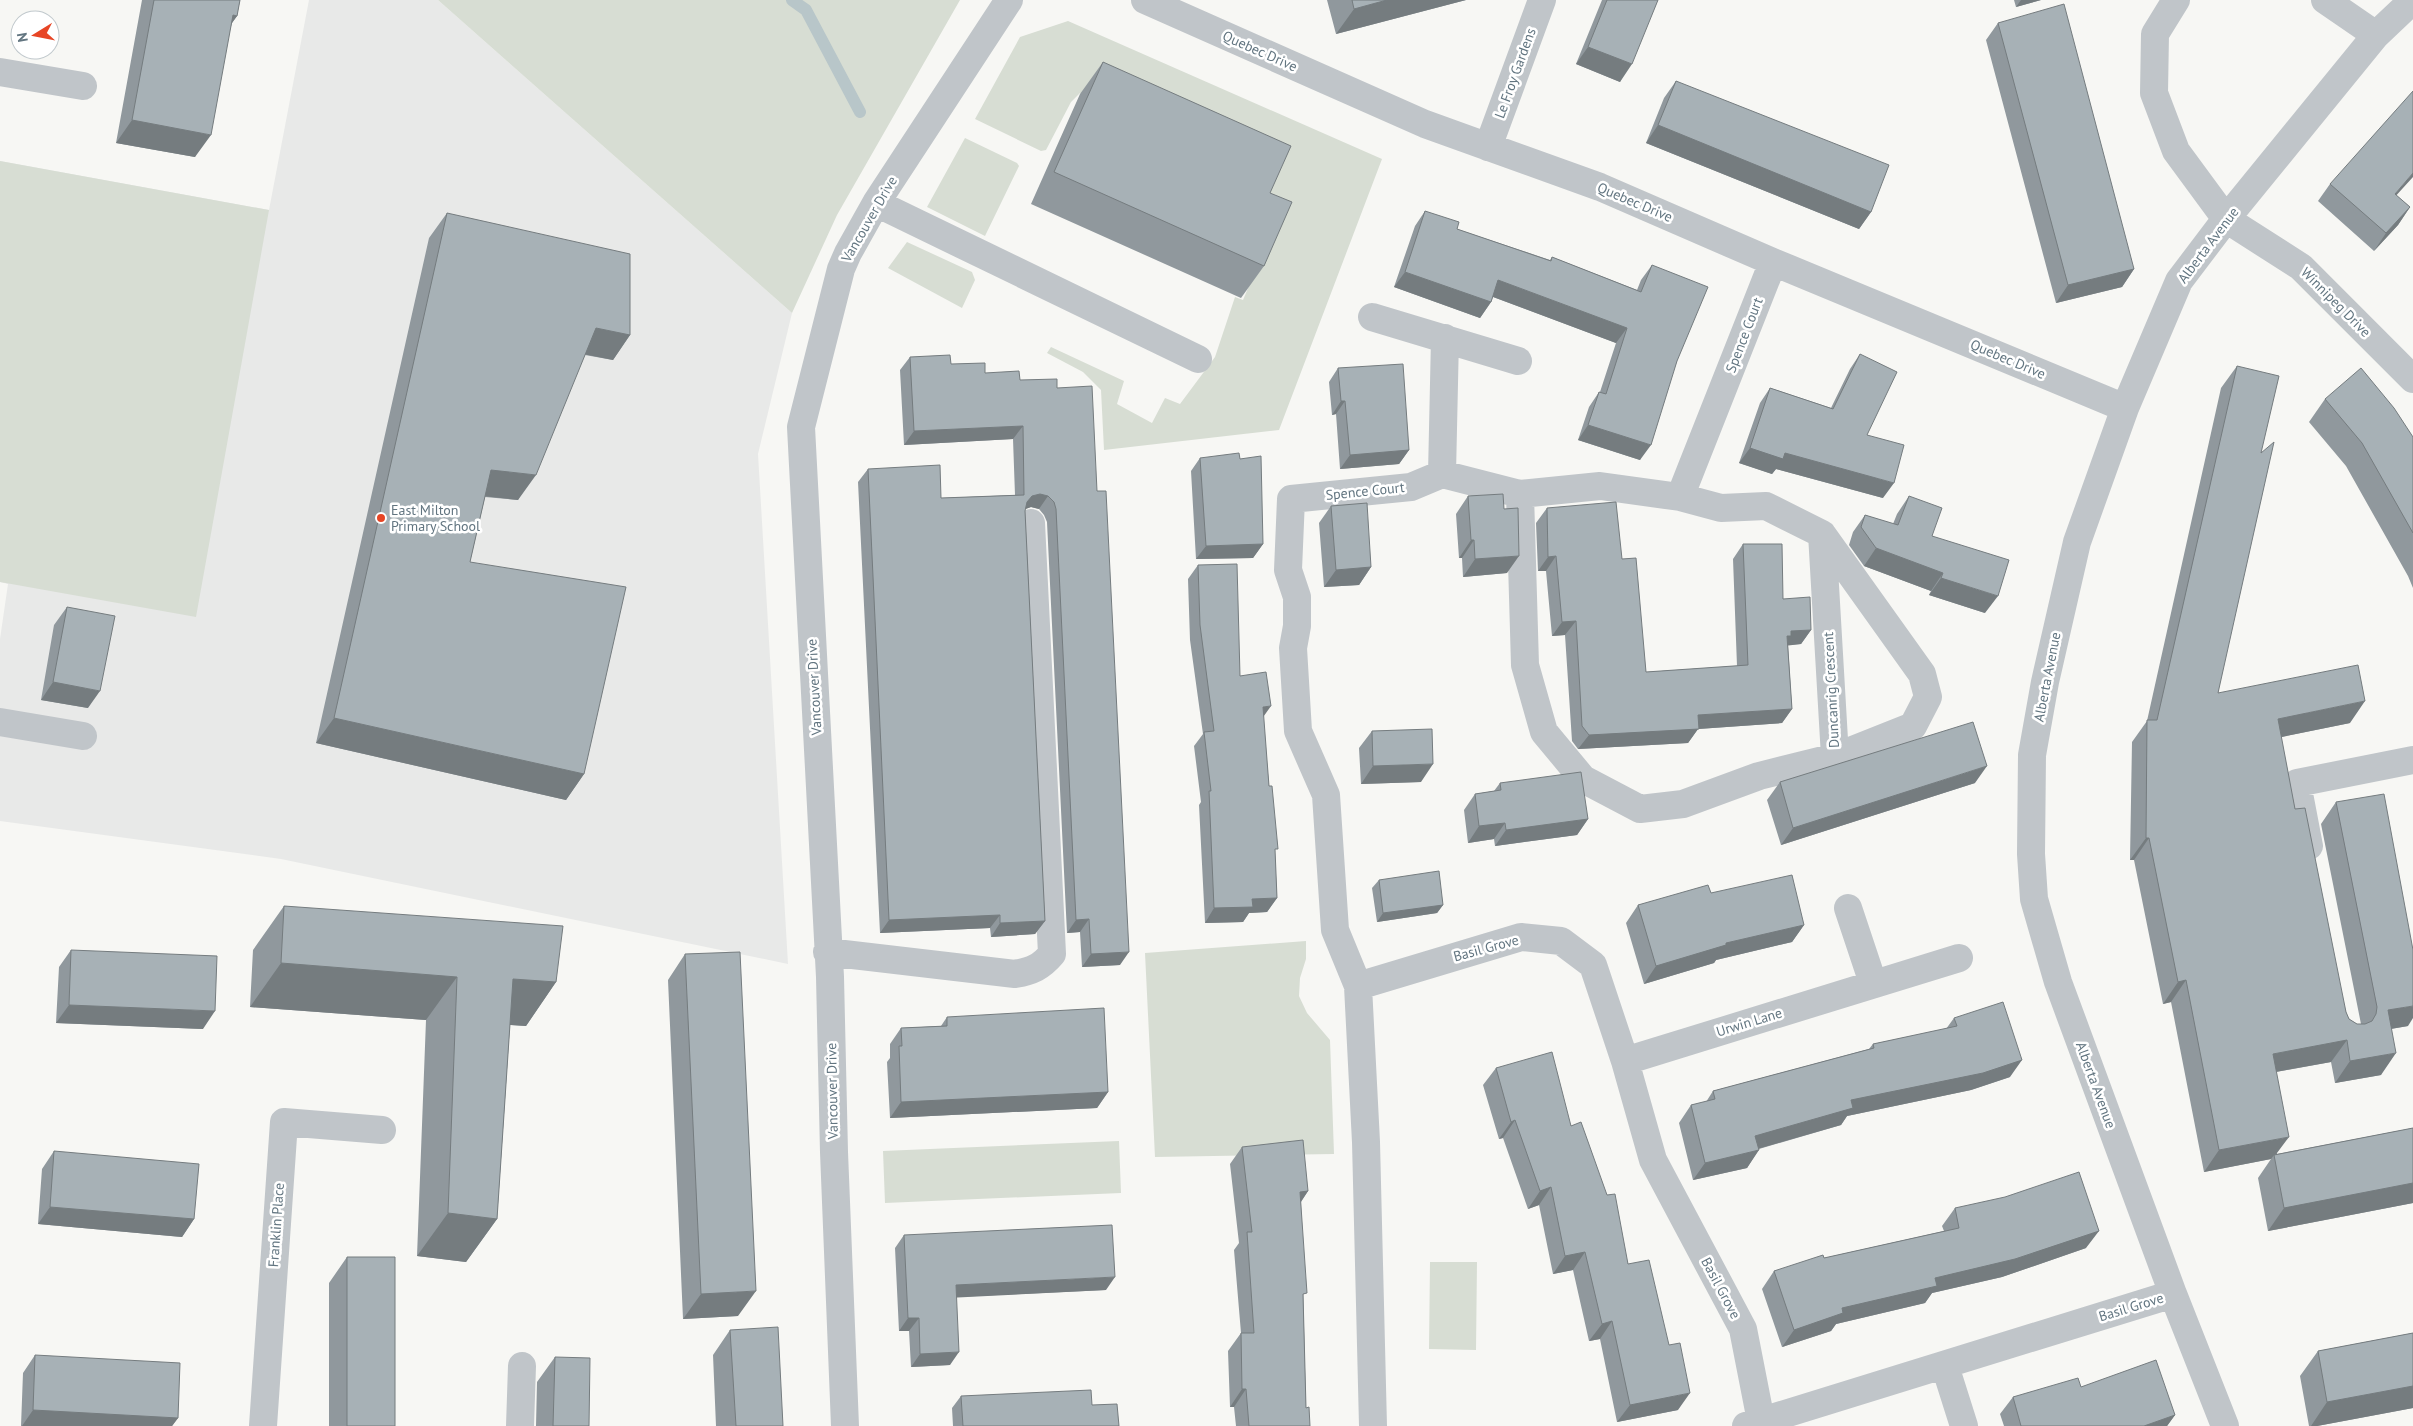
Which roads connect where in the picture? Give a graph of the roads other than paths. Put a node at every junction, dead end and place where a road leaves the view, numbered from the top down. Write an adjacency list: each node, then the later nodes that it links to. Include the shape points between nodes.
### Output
1 (1009, 0): 11 (street, Vancouver Drive)
2 (1144, 0): 10 (street, Quebec Drive, via 1425,124)
3 (1542, 0): 10 (street, Le Froy Gardens)
4 (2176, 0): 12 (street, via 2155,34 2154,93 2176,151)
5 (2325, 0): 7 (street)
6 (2412, 0): 7 (street, Alberta Avenue)
7 (2376, 35): 12 (street, Alberta Avenue)
8 (0, 72): 9 (street)
9 (83, 86)
10 (1488, 147): 13 (street, Quebec Drive, via 1600,187)
11 (876, 203): 16 (street); 31 (street, Vancouver Drive, via 841,269 801,427)
12 (2226, 219): 18 (street, Winnipeg Drive, via 2301,267); 19 (street, Alberta Avenue, via 2179,281)
13 (1772, 262): 19 (street, Quebec Drive); 22 (street, Spence Court)
14 (1372, 317): 15 (street)
15 (1445, 338): 17 (street); 20 (street)
16 (1198, 359)
17 (1518, 361)
18 (2413, 379)
19 (2125, 408): 37 (street, Alberta Avenue, via 2076,542 2045,682 2032,755 2031,854 2034,899 2058,982)
20 (1442, 474): 21 (street); 34 (street, Spence Court, via 1411,486 1291,499 1288,570 1297,597 1293,648 1298,732 1326,795 1336,930)
21 (1520, 494): 22 (street, via 1600,486); 27 (street, Duncanrig Crescent, via 1524,665 1544,732 1583,778 1640,809 1683,804 1759,776)
22 (1680, 497): 24 (street, via 1721,508 1766,506)
23 (1031, 523): 31 (street, via 1052,954 1043,965 1015,974)
24 (1822, 534): 27 (street, Duncanrig Crescent); 27 (street, via 1922,674 1928,697 1913,726)
25 (0, 722): 26 (street)
26 (83, 736)
27 (1835, 757)
28 (2413, 760): 29 (street, via 2297,783)
29 (2314, 869)
30 (1848, 908): 33 (street)
31 (827, 952): 43 (street, Vancouver Drive)
32 (1959, 958): 33 (street, Urwin Lane)
33 (1873, 983): 35 (street, Urwin Lane)
34 (1358, 986): 35 (street, Basil Grove, via 1521,937 1561,941 1593,965); 44 (street)
35 (1625, 1061): 40 (street, Basil Grove, via 1653,1160 1742,1330)
36 (382, 1130): 41 (street, Franklin Place, via 284,1122)
37 (2173, 1294): 39 (street, Basil Grove); 46 (street, Alberta Avenue)
38 (522, 1366): 42 (street)
39 (1946, 1366): 40 (street, Basil Grove); 45 (street)
40 (1754, 1423)
41 (263, 1426)
42 (520, 1426)
43 (845, 1426)
44 (1374, 1426)
45 (1964, 1426)
46 (2226, 1426)

